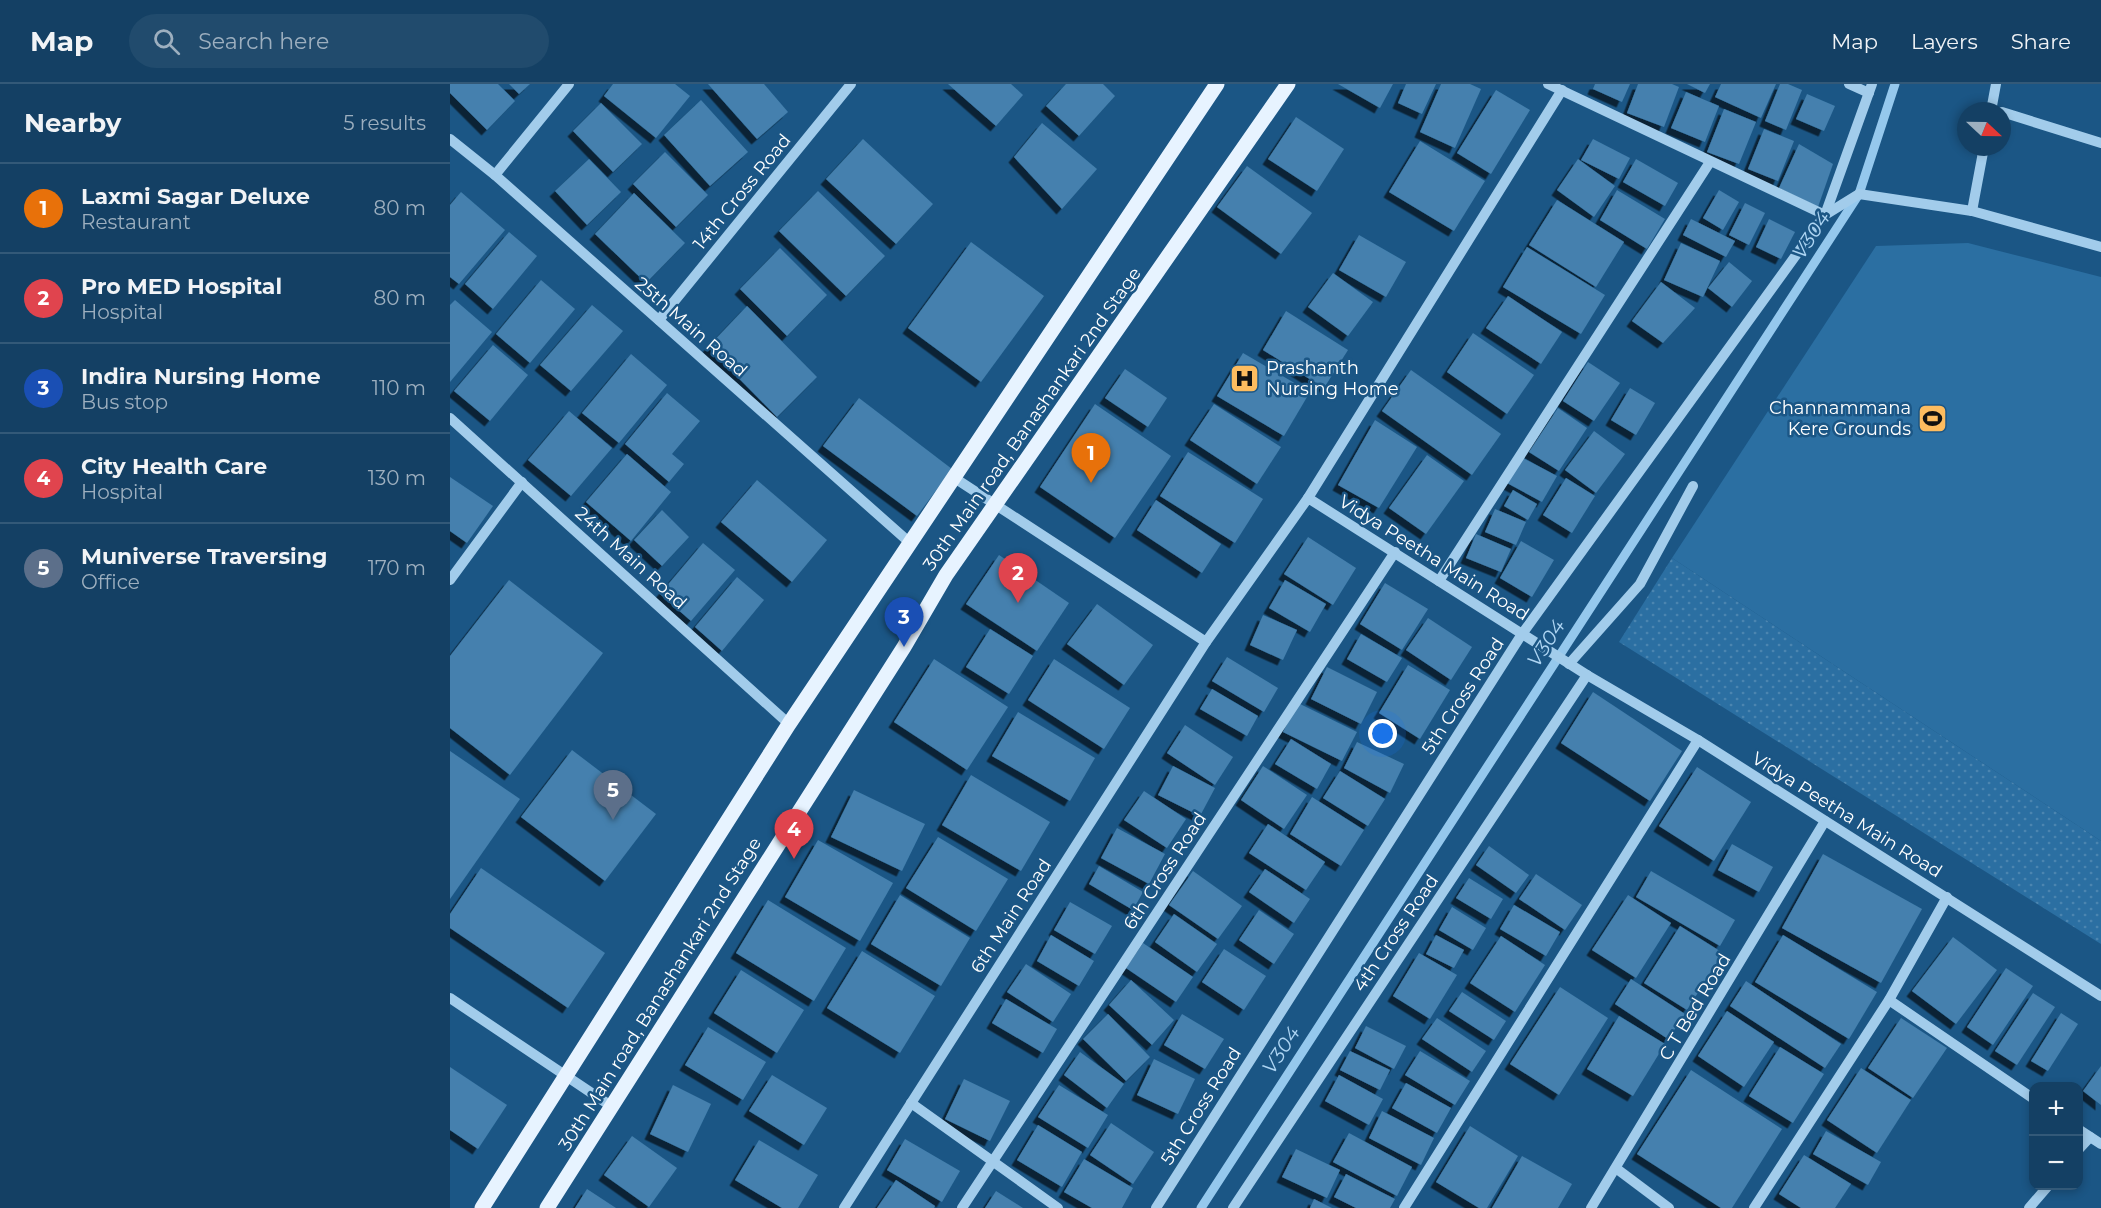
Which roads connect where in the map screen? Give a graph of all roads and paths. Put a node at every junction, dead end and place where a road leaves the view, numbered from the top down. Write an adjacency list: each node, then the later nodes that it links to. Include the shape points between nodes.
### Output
1 (569, 84): 16 (street)
2 (851, 84): 20 (street, 14th Cross Road)
3 (1217, 84): 22 (main road, 30th Main road, Banashankari 2nd Stage)
4 (1287, 84): 26 (main road, 30th Main road, Banashankari 2nd Stage)
5 (1548, 84): 9 (street)
6 (1848, 84): 8 (street)
7 (1996, 84): 10 (street)
8 (1871, 88): 18 (street, 5th Cross Road)
9 (1562, 90): 15 (street); 25 (street)
10 (1996, 102)
11 (2011, 116): 13 (street)
12 (450, 139): 16 (street, 25th Main Road)
13 (2101, 143)
14 (1982, 156): 17 (street)
15 (1710, 162): 18 (street); 30 (street)
16 (495, 175): 20 (street, 25th Main Road)
17 (1972, 211): 18 (street, via 1859,194); 19 (street)
18 (1825, 214): 31 (street, 5th Cross Road)
19 (2101, 247)
20 (659, 320): 27 (street, 25th Main Road)
21 (450, 418): 23 (street, 24th Main Road)
22 (952, 477): 26 (street); 27 (main road, 30th Main road, Banashankari 2nd Stage)
23 (522, 482): 29 (street); 35 (street, 24th Main Road)
24 (1693, 486): 33 (street, via 1640,584)
25 (1308, 498): 28 (street, Vidya Peetha Main Road); 32 (street)
26 (994, 504): 32 (street); 45 (main road, 30th Main road, Banashankari 2nd Stage)
27 (909, 542): 35 (main road, 30th Main road, Banashankari 2nd Stage)
28 (1395, 552): 30 (street, Vidya Peetha Main Road); 50 (street, 6th Cross Road)
29 (450, 580)
30 (1439, 581): 31 (street, Vidya Peetha Main Road)
31 (1522, 634): 33 (street, Vidya Peetha Main Road); 58 (street, 5th Cross Road)
32 (1206, 642): 44 (street, 6th Main Road)
33 (1568, 663): 34 (street, Vidya Peetha Main Road)
34 (1587, 675): 36 (street, Vidya Peetha Main Road); 59 (street, 4th Cross Road)
35 (789, 724): 42 (main road, 30th Main road, Banashankari 2nd Stage)
36 (1698, 740): 37 (street, Vidya Peetha Main Road); 60 (street)
37 (1825, 821): 38 (street, Vidya Peetha Main Road); 51 (street, C T Bed Road)
38 (1947, 897): 39 (street, Vidya Peetha Main Road); 41 (street)
39 (2101, 996)
40 (450, 998): 42 (street)
41 (1889, 1000): 43 (street); 63 (street)
42 (564, 1074): 45 (street); 53 (main road, 30th Main road, Banashankari 2nd Stage)
43 (2029, 1096)
44 (911, 1103): 50 (street); 55 (street, 6th Main Road)
45 (611, 1106): 54 (main road, 30th Main road, Banashankari 2nd Stage)
46 (2083, 1132): 47 (street)
47 (2090, 1137): 48 (street); 49 (street)
48 (2101, 1144)
49 (2083, 1145)
50 (993, 1161): 56 (street, 6th Cross Road); 57 (street)
51 (1617, 1169): 61 (street, C T Bed Road); 62 (street)
52 (2044, 1190): 64 (street)
53 (482, 1208)
54 (547, 1208)
55 (844, 1208)
56 (962, 1208)
57 (1058, 1208)
58 (1156, 1208)
59 (1233, 1208)
60 (1404, 1208)
61 (1591, 1208)
62 (1669, 1208)
63 (1754, 1208)
64 (2029, 1208)

